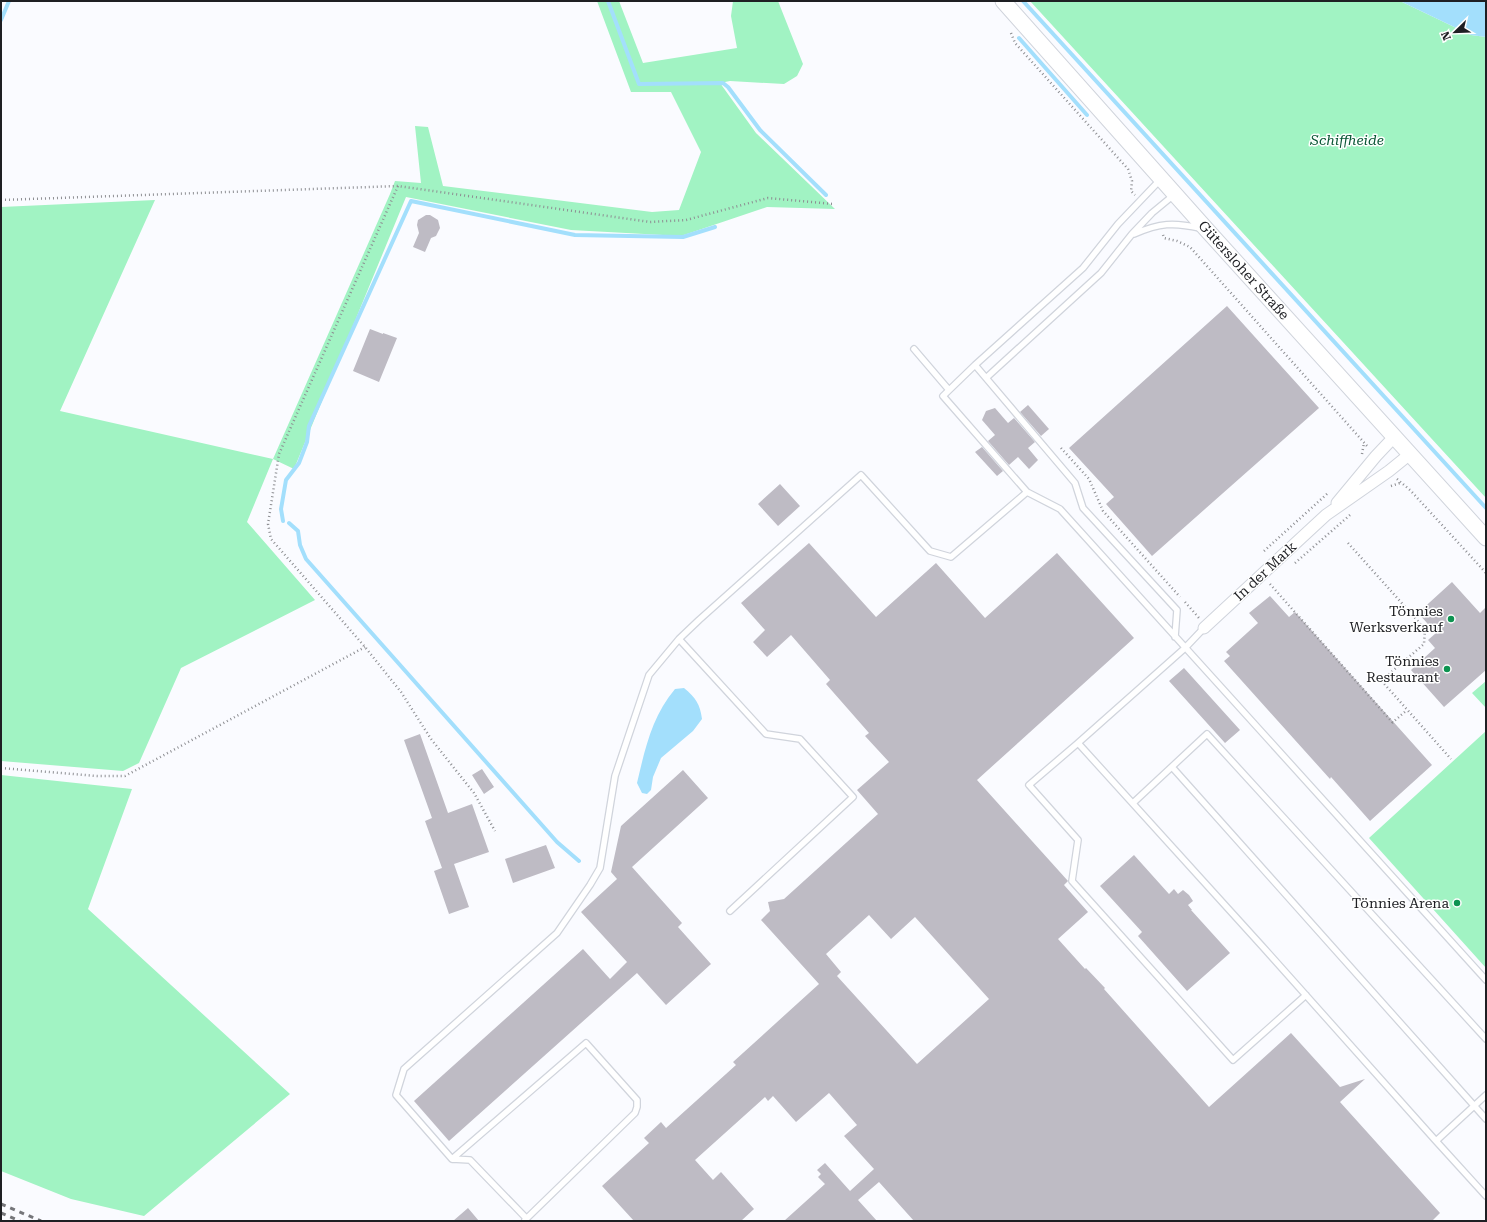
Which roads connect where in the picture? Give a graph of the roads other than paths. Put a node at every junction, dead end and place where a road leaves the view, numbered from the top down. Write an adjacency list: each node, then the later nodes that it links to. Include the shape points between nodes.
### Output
1 (1003, 1): 2 (main road, Gütersloher Straße)
2 (1162, 178): 3 (main road, Gütersloher Straße); 7 (lane, via 1118,224 1083,268)
3 (1175, 194): 4 (main road, Gütersloher Straße); 5 (lane)
4 (1206, 229): 5 (lane, via 1185,225 1159,225); 10 (main road, Gütersloher Straße)
5 (1132, 234): 8 (lane, via 1101,273)
6 (914, 349): 9 (lane)
7 (975, 365): 8 (lane); 9 (lane)
8 (986, 378): 16 (lane, via 1075,483 1083,508 1177,610)
9 (949, 390): 12 (lane, via 943,396)
10 (1394, 437): 11 (main road, Gütersloher Straße); 13 (street, In der Mark)
11 (1410, 454): 13 (street, In der Mark, via 1390,471); 14 (main road, Gütersloher Straße)
12 (1027, 492): 16 (lane, via 1060,509); 17 (lane, via 951,557 930,551 861,474)
13 (1326, 515): 15 (street, In der Mark)
14 (1486, 538)
15 (1205, 627): 18 (lane)
16 (1175, 637): 18 (lane)
17 (679, 640): 22 (lane, via 766,734 800,739 852,797); 30 (lane, via 649,675 615,776 600,868 590,885 557,933 404,1069 396,1095)
18 (1185, 648): 19 (lane); 23 (lane)
19 (1078, 743): 21 (lane); 24 (lane, via 1029,785 1078,840 1072,881 1233,1060)
20 (1172, 767): 21 (lane); 25 (lane, via 1207,734); 27 (lane)
21 (1134, 803): 24 (lane)
22 (730, 911)
23 (1486, 980)
24 (1306, 995): 29 (lane)
25 (1486, 1039)
26 (1486, 1095): 27 (lane)
27 (1474, 1106): 28 (lane); 29 (lane)
28 (1486, 1119)
29 (1436, 1142): 31 (lane)
30 (452, 1159): 32 (lane, via 470,1160); 32 (lane, via 586,1043 637,1100 635,1114)
31 (1486, 1196)
32 (525, 1219)

